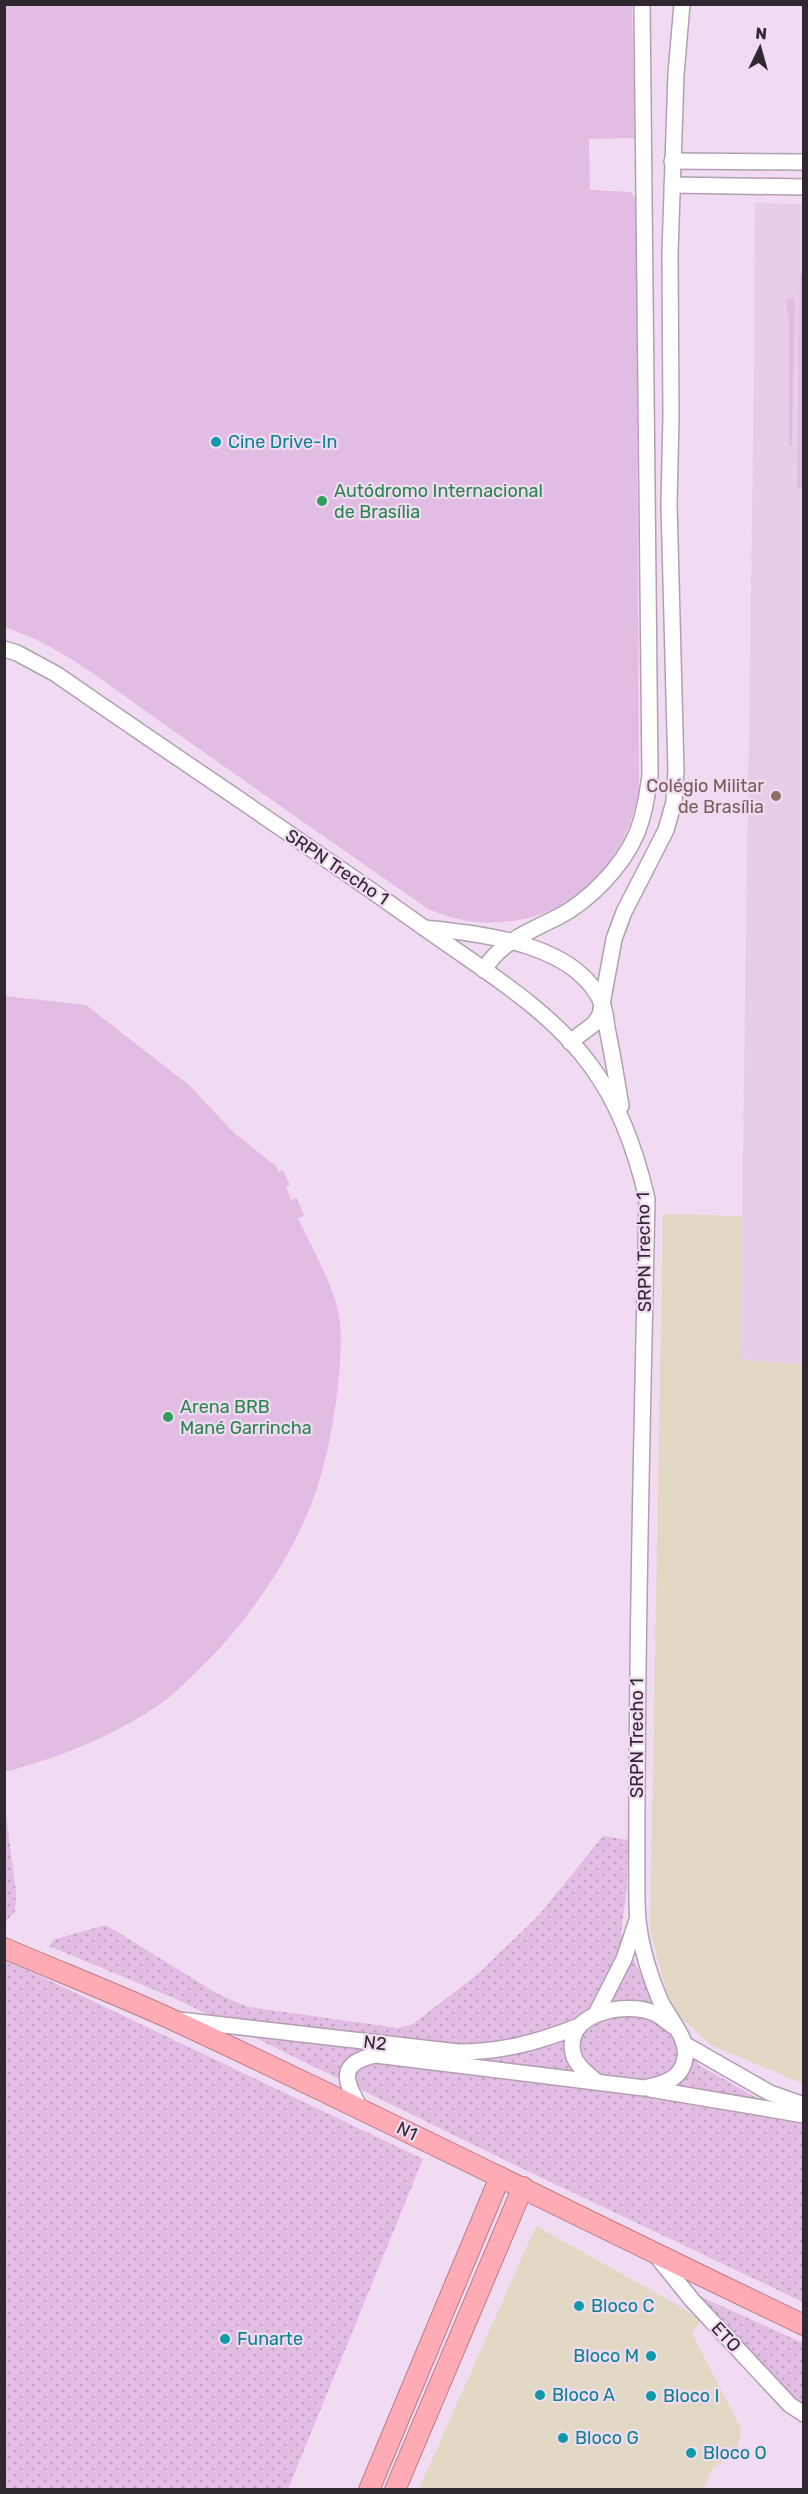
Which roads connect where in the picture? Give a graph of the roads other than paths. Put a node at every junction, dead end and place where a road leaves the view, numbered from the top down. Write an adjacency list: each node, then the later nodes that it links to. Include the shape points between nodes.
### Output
1 (642, 4): 7 (main road)
2 (682, 4): 3 (main road)
3 (672, 161): 4 (main road); 5 (main road)
4 (804, 162)
5 (672, 185): 6 (main road); 8 (main road)
6 (804, 187)
7 (647, 409): 8 (main road, via 656,420 665,422); 9 (main road)
8 (671, 416): 10 (main road)
9 (646, 445): 10 (main road, via 660,439 666,442); 13 (main road, via 650,776 645,804 636,835 619,863 589,895 561,916)
10 (668, 476): 17 (main road, via 674,802 666,830 624,912)
11 (4, 649): 12 (main road, SRPN Trecho 1, via 56,674)
12 (424, 928): 14 (main road); 16 (main road, SRPN Trecho 1)
13 (535, 928): 14 (main road); 15 (main road)
14 (486, 937): 15 (main road)
15 (512, 941): 16 (main road); 18 (main road, via 561,959 588,983)
16 (484, 970): 20 (main road, SRPN Trecho 1)
17 (607, 978): 18 (main road); 19 (main road)
18 (602, 1005): 19 (main road); 20 (main road, via 594,1024)
19 (608, 1033): 21 (main road)
20 (570, 1042): 21 (main road, SRPN Trecho 1, via 590,1064)
21 (623, 1121): 22 (main road, SRPN Trecho 1, via 647,1199 637,1689)
22 (637, 1920): 24 (main road, SRPN Trecho 1, via 624,1959); 27 (main road, SRPN Trecho 1, via 648,1969)
23 (4, 1948): 25 (highway, N1)
24 (597, 2012): 26 (main road); 27 (main road, via 631,2008 654,2013)
25 (169, 2018): 26 (main road, N2, via 458,2052 517,2047); 32 (highway, N1)
26 (579, 2026): 29 (main road, via 573,2053 580,2067)
27 (676, 2028): 28 (main road)
28 (686, 2045): 30 (main road, via 686,2059 680,2072 672,2080); 31 (main road, via 770,2093)
29 (597, 2082): 30 (main road); 32 (main road, N2, via 376,2055 350,2065 346,2077)
30 (644, 2088): 33 (main road)
31 (804, 2105)
32 (361, 2109): 34 (highway, N1)
33 (804, 2115)
34 (500, 2177): 35 (highway, N1); 39 (highway)
35 (523, 2187): 36 (highway, N1); 40 (highway)
36 (654, 2254): 37 (highway, N1); 38 (main road, ETO, via 782,2397)
37 (804, 2325)
38 (804, 2414)
39 (369, 2490)
40 (394, 2490)

